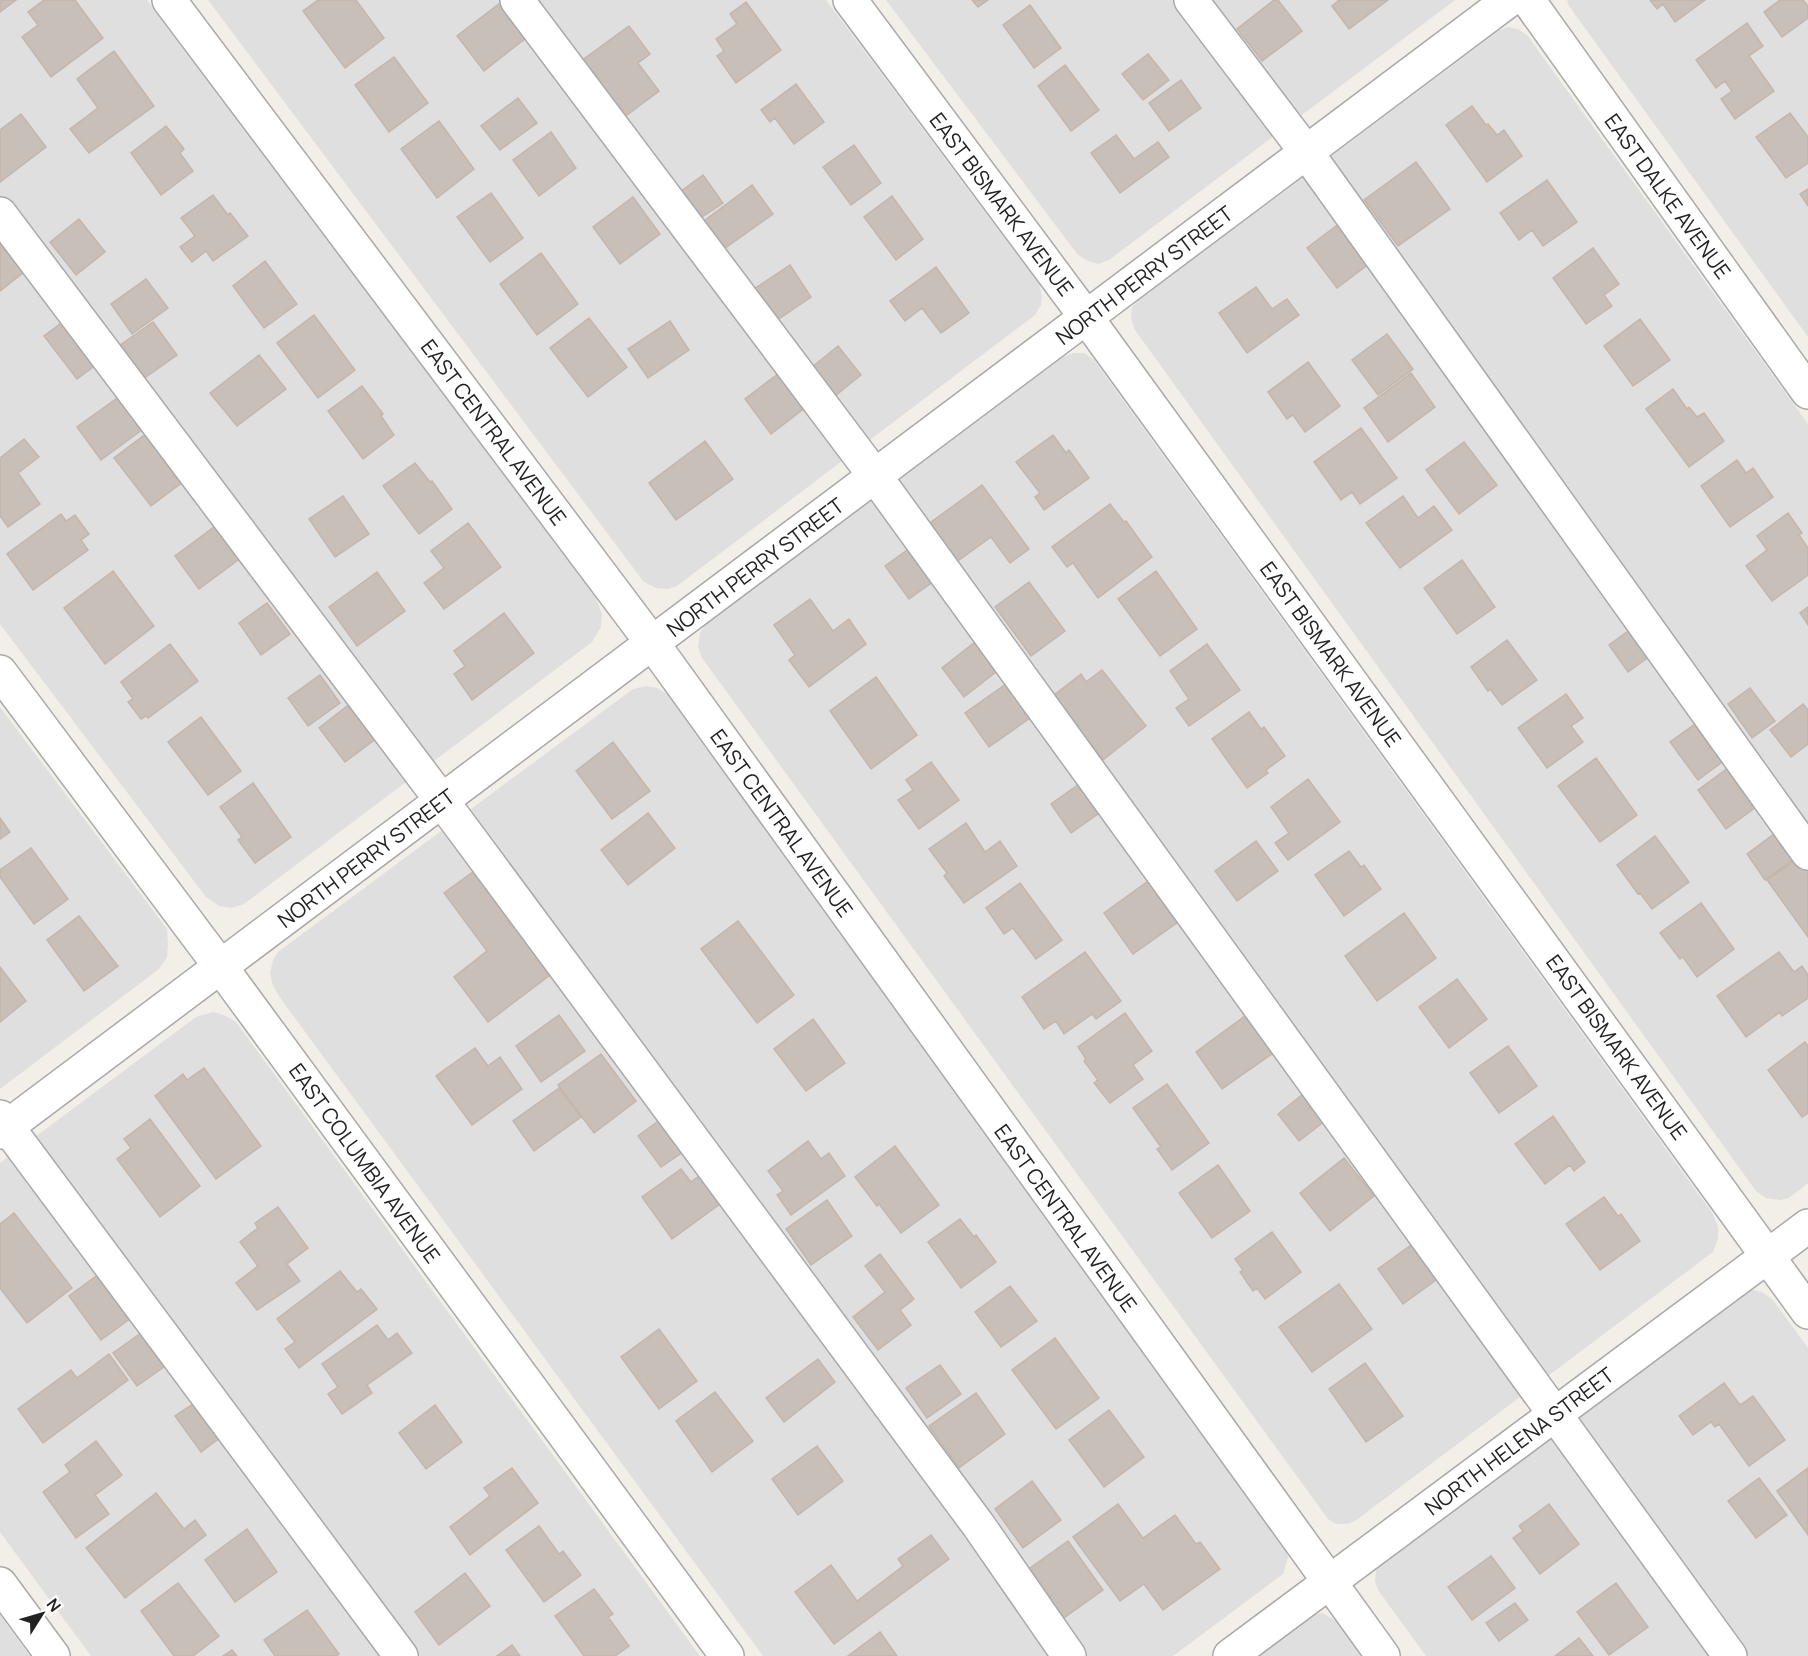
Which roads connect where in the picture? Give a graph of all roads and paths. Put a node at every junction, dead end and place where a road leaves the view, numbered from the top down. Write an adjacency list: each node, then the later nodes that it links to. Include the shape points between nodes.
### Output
1 (169, 0): 12 (street, EAST CENTRAL AVENUE)
2 (517, 0): 11 (street)
3 (850, 0): 9 (street, EAST BISMARK AVENUE)
4 (1191, 0): 7 (street)
5 (1509, 0): 7 (street, NORTH PERRY STREET)
6 (1528, 0): 10 (street, EAST DALKE AVENUE)
7 (1307, 153): 9 (street, NORTH PERRY STREET); 15 (street)
8 (0, 214): 14 (street)
9 (1086, 317): 11 (street, NORTH PERRY STREET); 19 (street, EAST BISMARK AVENUE)
10 (1808, 392)
11 (875, 476): 12 (street, NORTH PERRY STREET); 21 (street)
12 (653, 644): 14 (street, NORTH PERRY STREET); 22 (street, EAST CENTRAL AVENUE)
13 (0, 672): 16 (street, EAST COLUMBIA AVENUE)
14 (442, 801): 16 (street, NORTH PERRY STREET); 27 (street, via 979,1526)
15 (1808, 853)
16 (220, 966): 17 (street, NORTH PERRY STREET); 26 (street, EAST COLUMBIA AVENUE)
17 (2, 1125): 25 (street)
18 (1808, 1226): 19 (street, NORTH HELENA STREET)
19 (1768, 1256): 20 (street, EAST BISMARK AVENUE); 21 (street, NORTH HELENA STREET)
20 (1808, 1311)
21 (1555, 1414): 22 (street, NORTH HELENA STREET); 30 (street)
22 (1329, 1582): 28 (street, NORTH HELENA STREET); 29 (street, EAST CENTRAL AVENUE)
23 (0, 1584): 24 (street)
24 (53, 1656)
25 (401, 1656)
26 (727, 1656)
27 (1068, 1656)
28 (1230, 1656)
29 (1383, 1656)
30 (1730, 1656)

